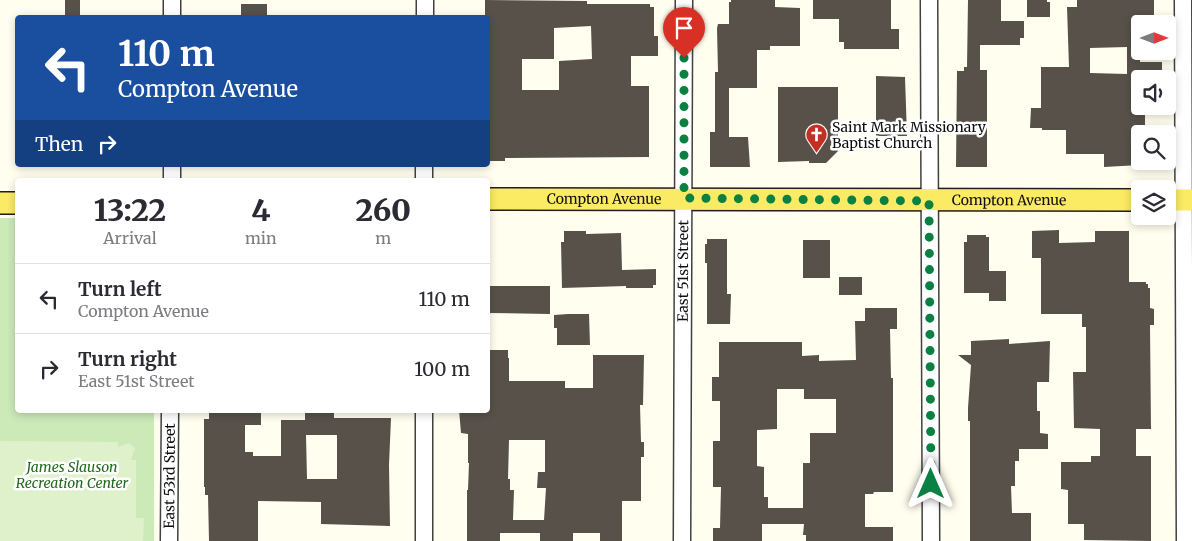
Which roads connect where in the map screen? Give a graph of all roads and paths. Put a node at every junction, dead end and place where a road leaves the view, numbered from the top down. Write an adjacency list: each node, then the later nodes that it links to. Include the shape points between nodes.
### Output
1 (172, 0): 6 (street)
2 (425, 0): 7 (street)
3 (684, 0): 8 (street, East 51st Street)
4 (929, 0): 12 (street)
5 (1184, 0): 11 (street)
6 (172, 15)
7 (425, 15)
8 (684, 198): 9 (main road, Compton Avenue); 12 (main road, Compton Avenue); 19 (street, East 51st Street)
9 (490, 199)
10 (1131, 200): 12 (main road, Compton Avenue)
11 (1181, 200): 21 (street)
12 (929, 201): 20 (street)
13 (0, 203): 14 (main road)
14 (15, 203)
15 (170, 413): 17 (street, East 53rd Street)
16 (424, 413): 18 (street)
17 (169, 541)
18 (424, 541)
19 (682, 541)
20 (931, 541)
21 (1185, 541)

